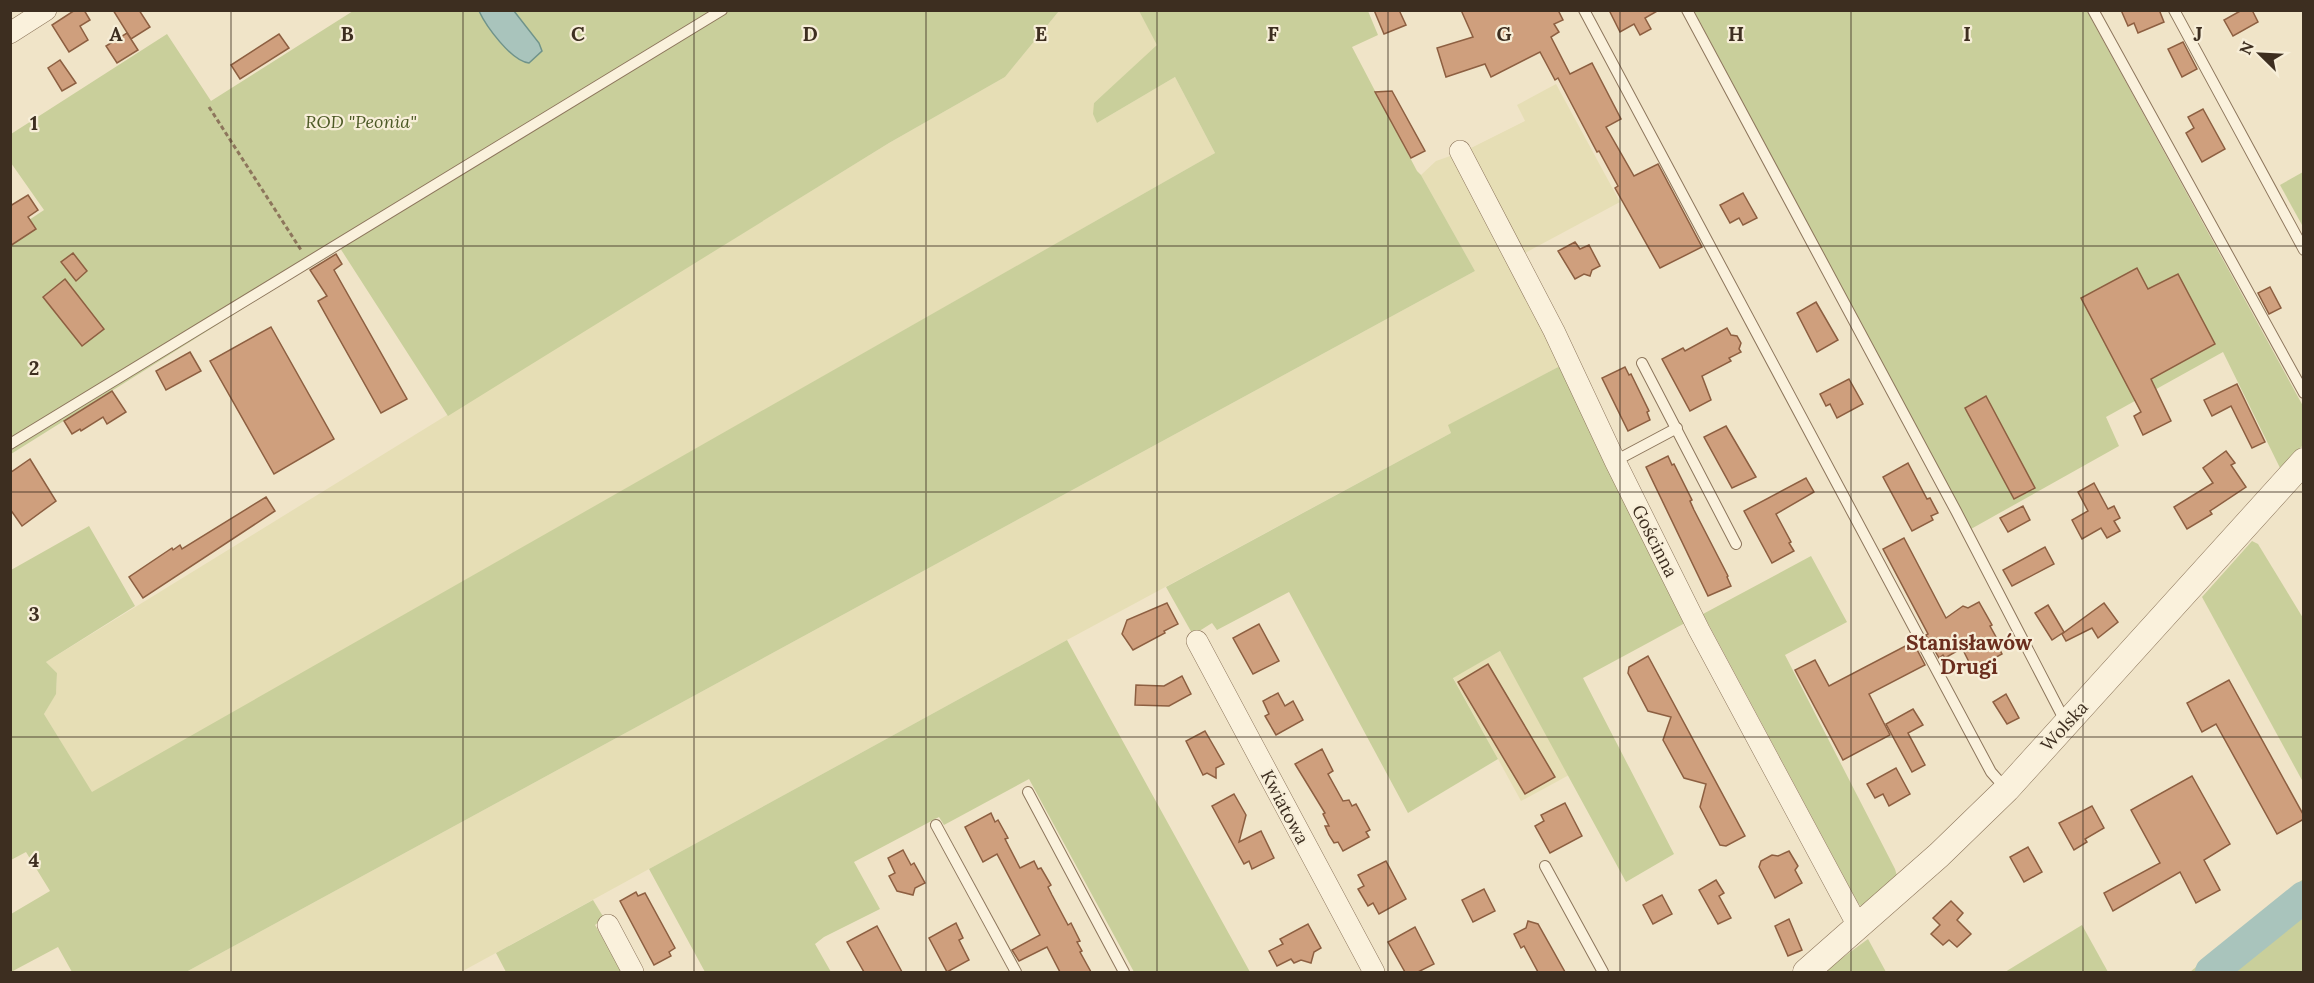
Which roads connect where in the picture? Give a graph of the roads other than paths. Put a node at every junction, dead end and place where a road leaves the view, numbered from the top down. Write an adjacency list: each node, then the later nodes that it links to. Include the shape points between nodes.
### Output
1 (46, 10): 7 (street)
2 (722, 10): 13 (lane)
3 (1584, 10): 19 (lane, via 1991,772)
4 (1687, 10): 18 (lane)
5 (2093, 10): 11 (lane)
6 (2174, 10): 9 (lane)
7 (10, 33)
8 (1460, 152): 14 (street, Gościnna, via 1554,331)
9 (2304, 250)
10 (1642, 363): 12 (lane)
11 (2304, 393)
12 (1677, 428): 14 (lane); 16 (lane)
13 (10, 444)
14 (1615, 461): 24 (street, Gościnna, via 1699,630)
15 (2304, 461): 18 (street, Wolska)
16 (1736, 544)
17 (1197, 641): 28 (street, Kwiatowa)
18 (2067, 724): 19 (street, Wolska)
19 (2007, 789): 24 (street, Wolska)
20 (1028, 792): 27 (lane)
21 (936, 825): 26 (lane)
22 (1545, 866): 29 (lane)
23 (608, 925): 25 (street)
24 (1858, 926): 30 (street, Wolska)
25 (633, 972)
26 (1016, 972)
27 (1124, 972)
28 (1374, 972)
29 (1603, 972)
30 (1806, 972)

